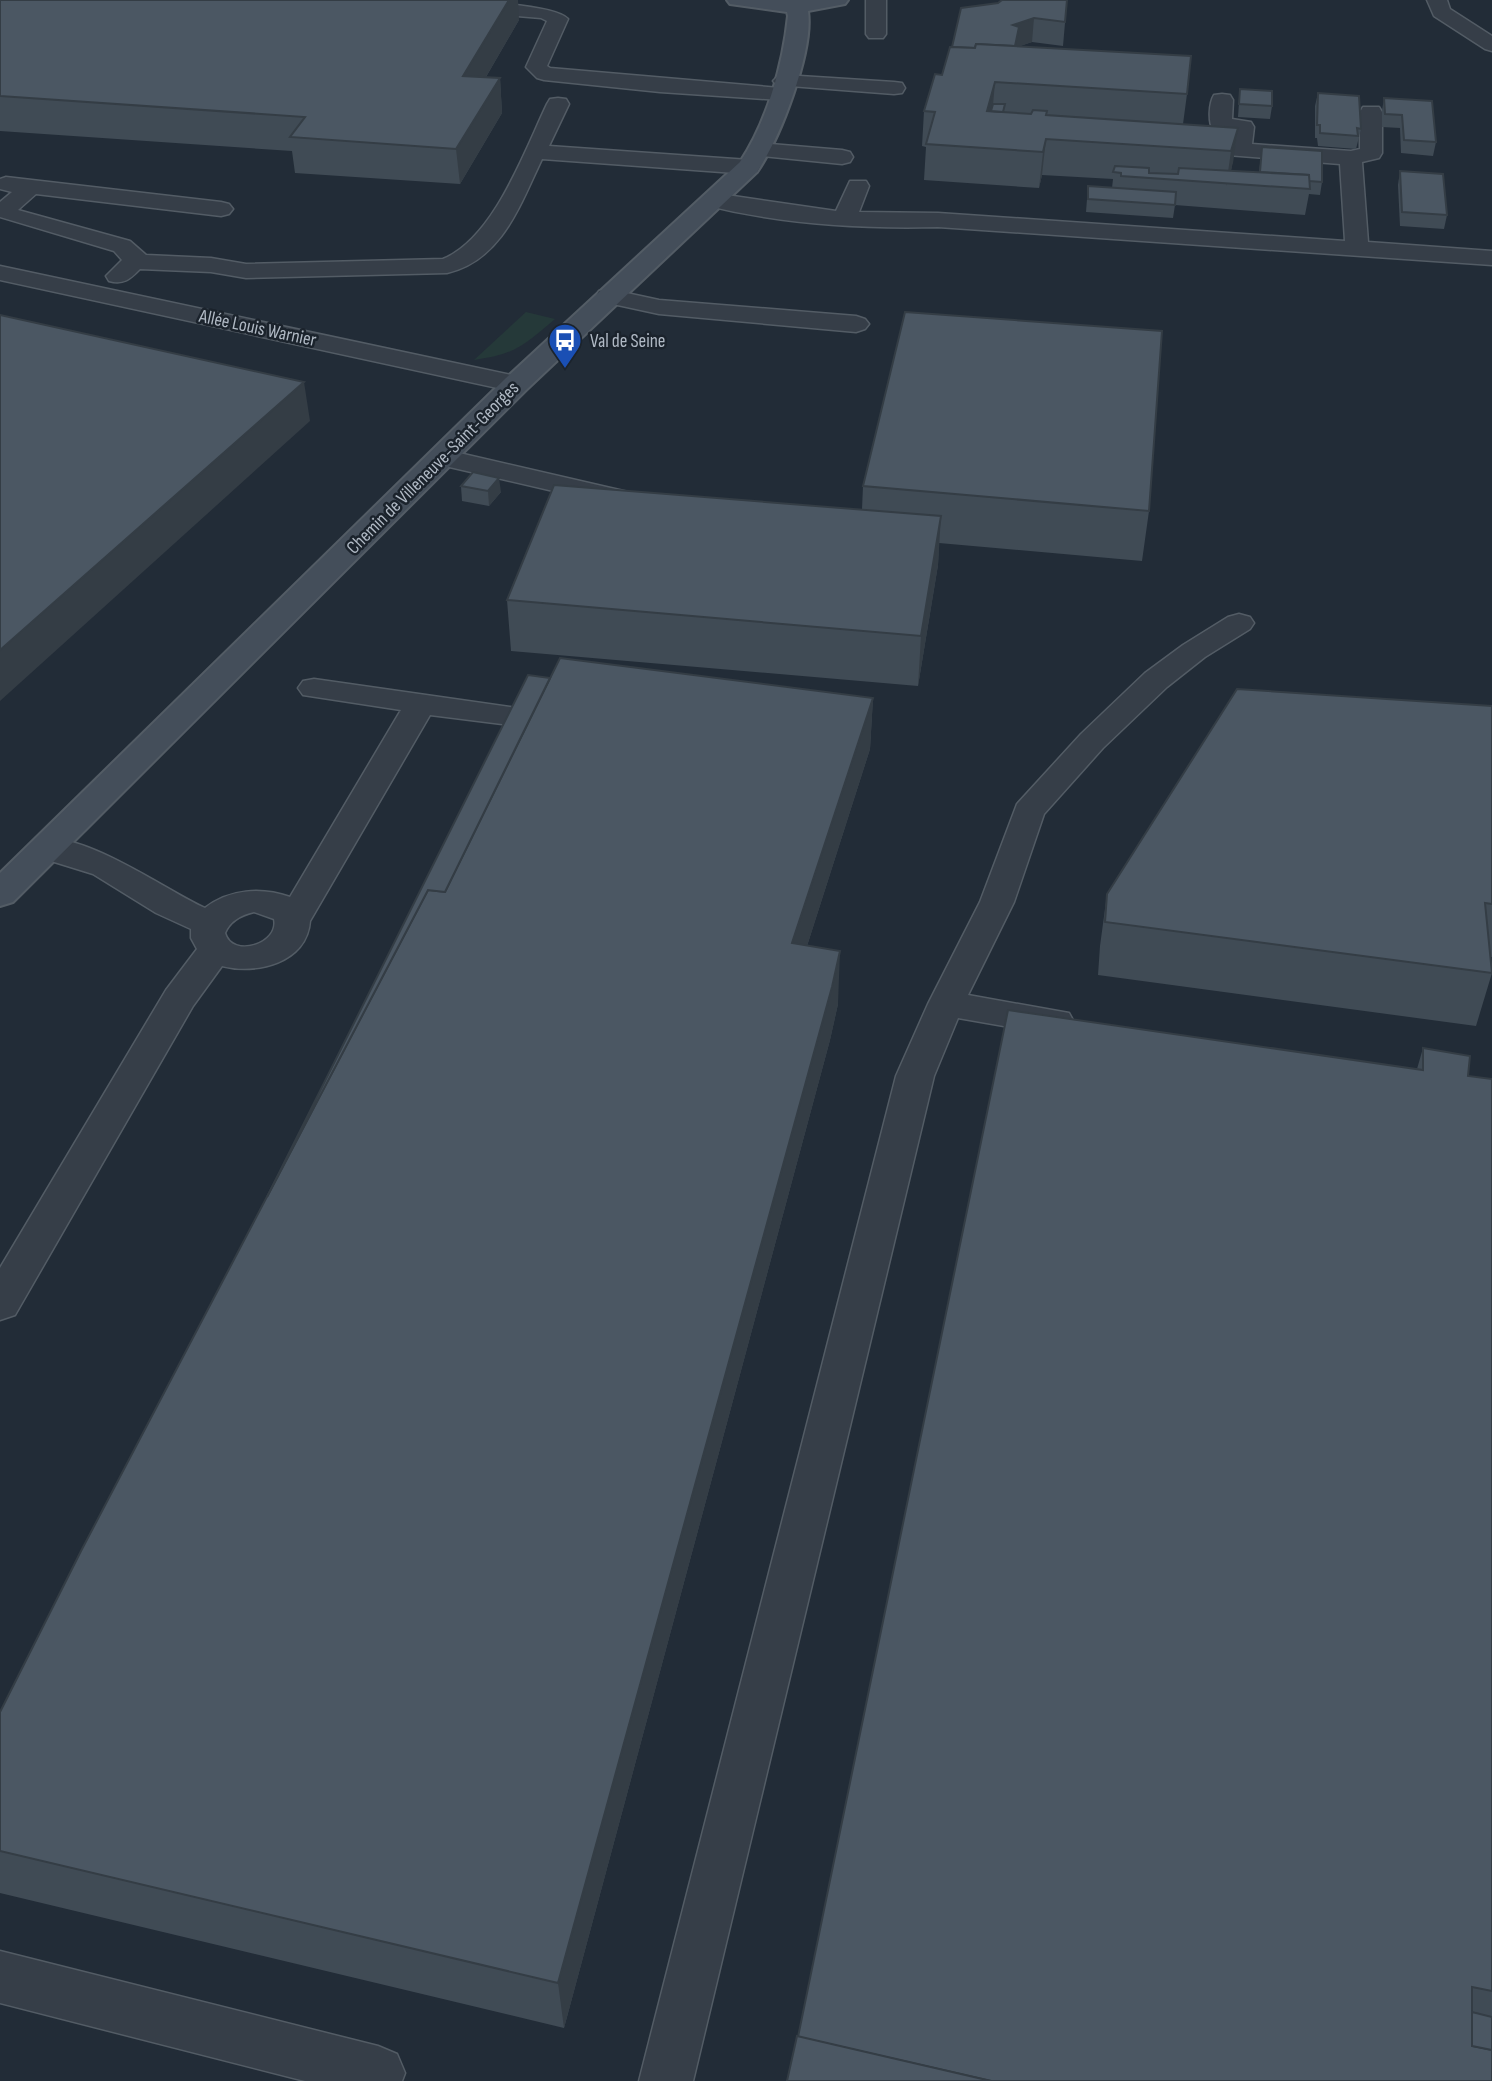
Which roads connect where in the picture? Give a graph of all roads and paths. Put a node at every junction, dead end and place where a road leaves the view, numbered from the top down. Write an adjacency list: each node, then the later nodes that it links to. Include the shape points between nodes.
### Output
1 (396, 0): 10 (lane, via 546,12 558,19 536,67 544,74 660,86)
2 (737, 0): 5 (street)
3 (838, 0): 5 (street)
4 (876, 0): 8 (lane)
5 (797, 6): 10 (street, Chemin de Villeneuve-Saint-Georges, via 801,14 797,40)
6 (1435, 10): 7 (lane); 9 (lane)
7 (1472, 11)
8 (876, 34)
9 (1492, 45)
10 (782, 87): 11 (lane); 19 (street, Chemin de Villeneuve-Saint-Georges)
11 (881, 88)
12 (1222, 100): 17 (lane, via 1221,125 1243,127)
13 (558, 104): 18 (lane)
14 (1371, 112): 20 (lane, via 1371,153)
15 (846, 135): 19 (lane, via 833,156)
16 (1159, 144): 17 (lane)
17 (1240, 150): 20 (lane)
18 (535, 152): 19 (lane); 29 (lane, via 500,223 468,257 447,266 246,271)
19 (754, 159): 24 (street, Chemin de Villeneuve-Saint-Georges)
20 (1351, 159): 27 (lane)
21 (0, 183): 23 (lane)
22 (858, 186): 26 (lane)
23 (31, 187): 25 (lane); 29 (lane, via 6,209 10,215 122,246 131,251)
24 (713, 200): 26 (lane, via 788,214); 32 (street, Chemin de Villeneuve-Saint-Georges)
25 (221, 209)
26 (845, 218): 27 (lane, via 938,220)
27 (1357, 249): 28 (lane)
28 (1492, 258)
29 (134, 262): 31 (lane)
30 (0, 273): 31 (lane, Allée Louis Warnier)
31 (97, 293): 34 (lane, Allée Louis Warnier)
32 (608, 296): 33 (lane, via 659,307); 34 (street, Chemin de Villeneuve-Saint-Georges)
33 (856, 324)
34 (516, 383): 35 (street, Chemin de Villeneuve-Saint-Georges)
35 (442, 457): 36 (lane); 41 (street, Chemin de Villeneuve-Saint-Georges)
36 (649, 506)
37 (1239, 623): 45 (lane, via 1156,680 1029,811 997,902)
38 (314, 688): 39 (lane)
39 (420, 704): 40 (lane); 43 (lane)
40 (510, 716)
41 (47, 848): 42 (street, Chemin de Villeneuve-Saint-Georges); 44 (lane, via 105,866)
42 (0, 894)
43 (294, 920): 44 (lane, via 278,905 254,901 227,909); 44 (lane, via 290,939 268,955 224,955)
44 (213, 936): 47 (lane)
45 (946, 1004): 46 (lane); 50 (lane, via 915,1076)
46 (1082, 1026)
47 (0, 1304)
48 (0, 1977): 49 (lane, via 378,2073)
49 (375, 2081)
50 (666, 2081)

